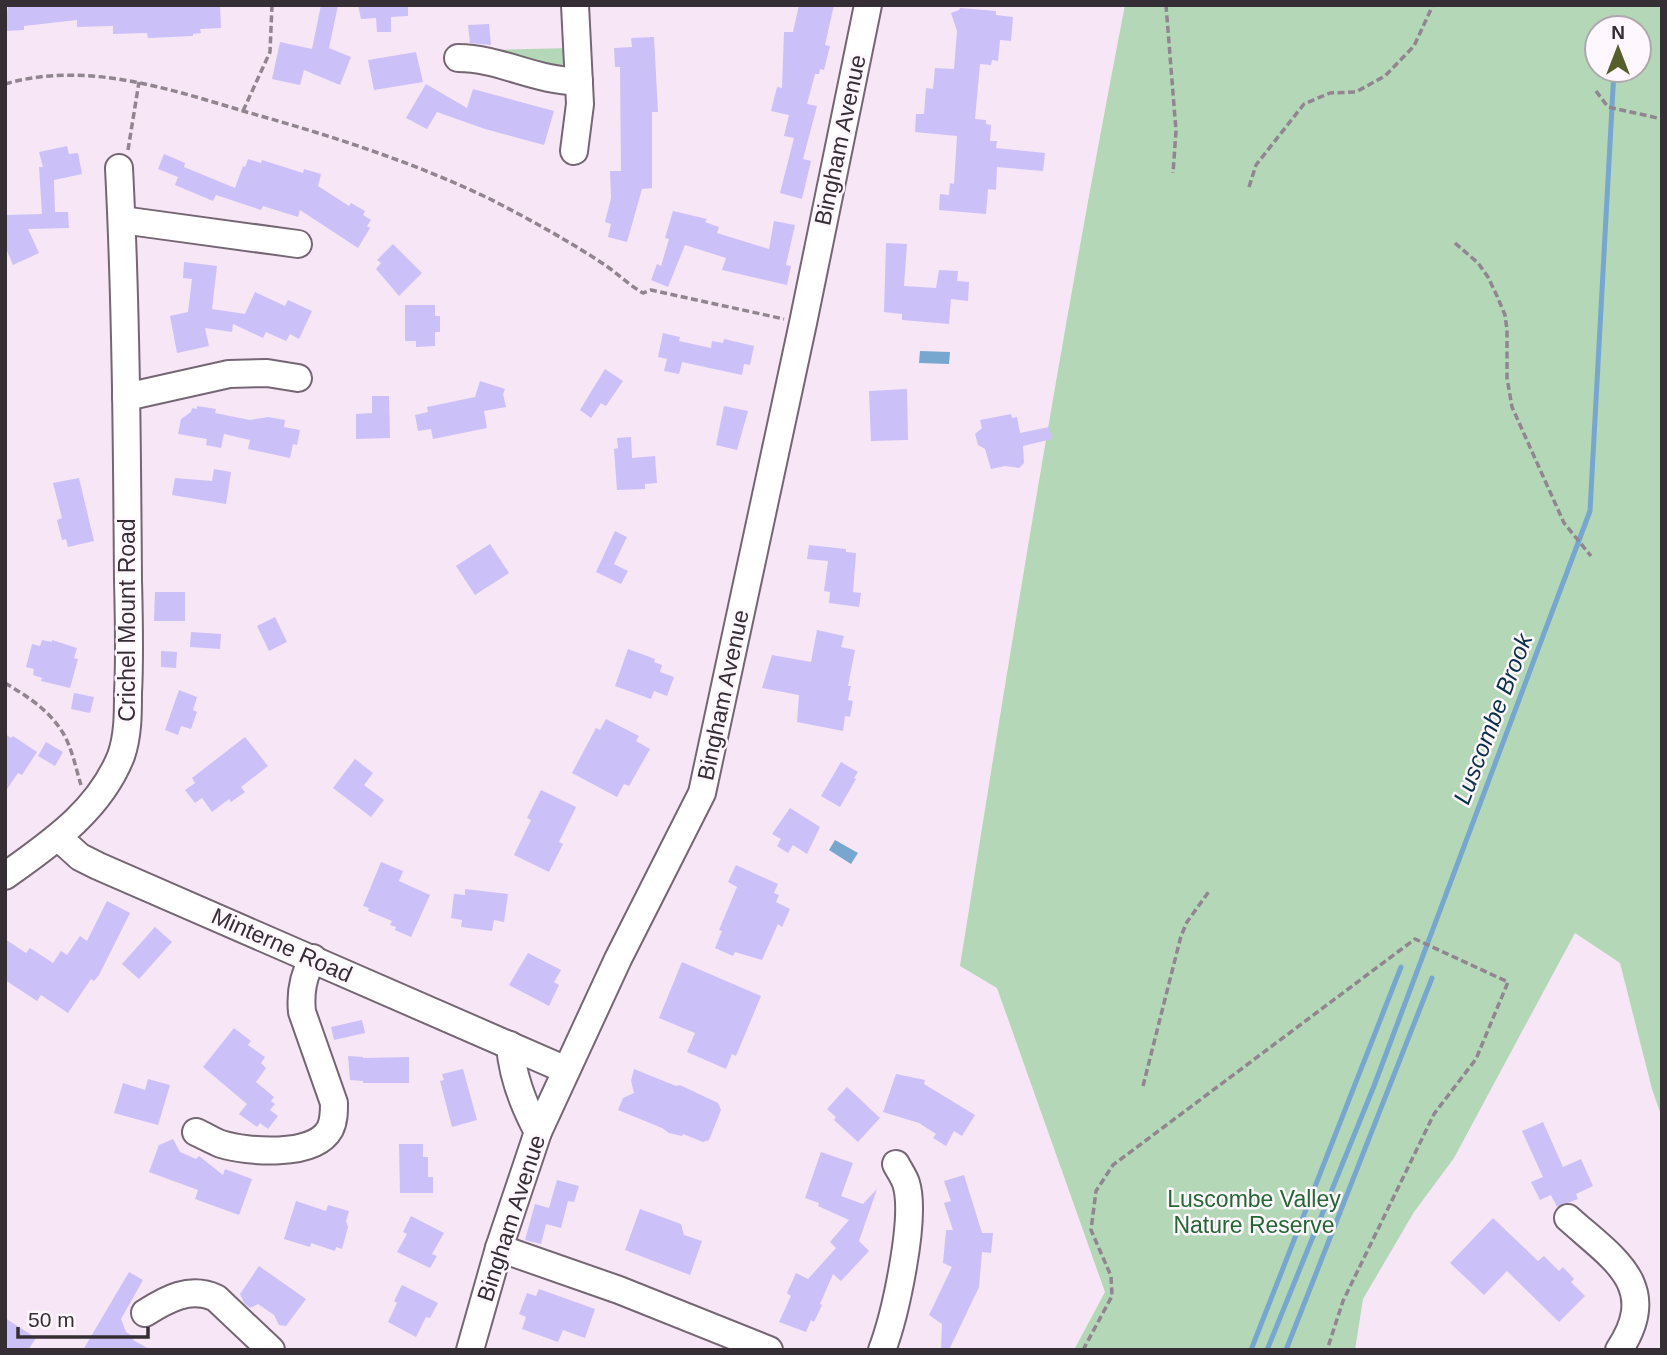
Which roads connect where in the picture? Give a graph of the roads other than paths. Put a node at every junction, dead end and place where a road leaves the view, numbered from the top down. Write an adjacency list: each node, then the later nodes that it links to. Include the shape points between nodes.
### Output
1 (575, 5): 4 (street)
2 (868, 5): 15 (street, Bingham Avenue, via 702,793)
3 (458, 58): 4 (street, via 479,58 564,82)
4 (579, 81): 5 (street)
5 (574, 152)
6 (123, 162): 7 (street, Crichel Mount Road)
7 (122, 220): 8 (street); 10 (street, Crichel Mount Road)
8 (298, 244)
9 (298, 379): 10 (street, via 267,373 229,374)
10 (126, 397): 11 (street, Crichel Mount Road, via 127,725 110,781)
11 (60, 838): 12 (street, Crichel Mount Road); 13 (street, Minterne Road, via 98,866)
12 (5, 876)
13 (313, 958): 14 (street, Minterne Road); 16 (street, via 301,1000 334,1103 329,1132 296,1149 274,1151 246,1150)
14 (510, 1045): 15 (street, Minterne Road); 17 (street, via 511,1062)
15 (566, 1070): 17 (street, Bingham Avenue)
16 (196, 1132)
17 (538, 1132): 20 (street, Bingham Avenue)
18 (896, 1164): 26 (street, via 906,1184 906,1240)
19 (1568, 1218): 22 (street, via 1621,1266 1634,1287 1636,1312)
20 (499, 1248): 24 (street, Bingham Avenue); 25 (street)
21 (145, 1313): 23 (street, via 182,1294 206,1293 216,1297)
22 (1622, 1345)
23 (271, 1350)
24 (470, 1350)
25 (769, 1350)
26 (882, 1350)

